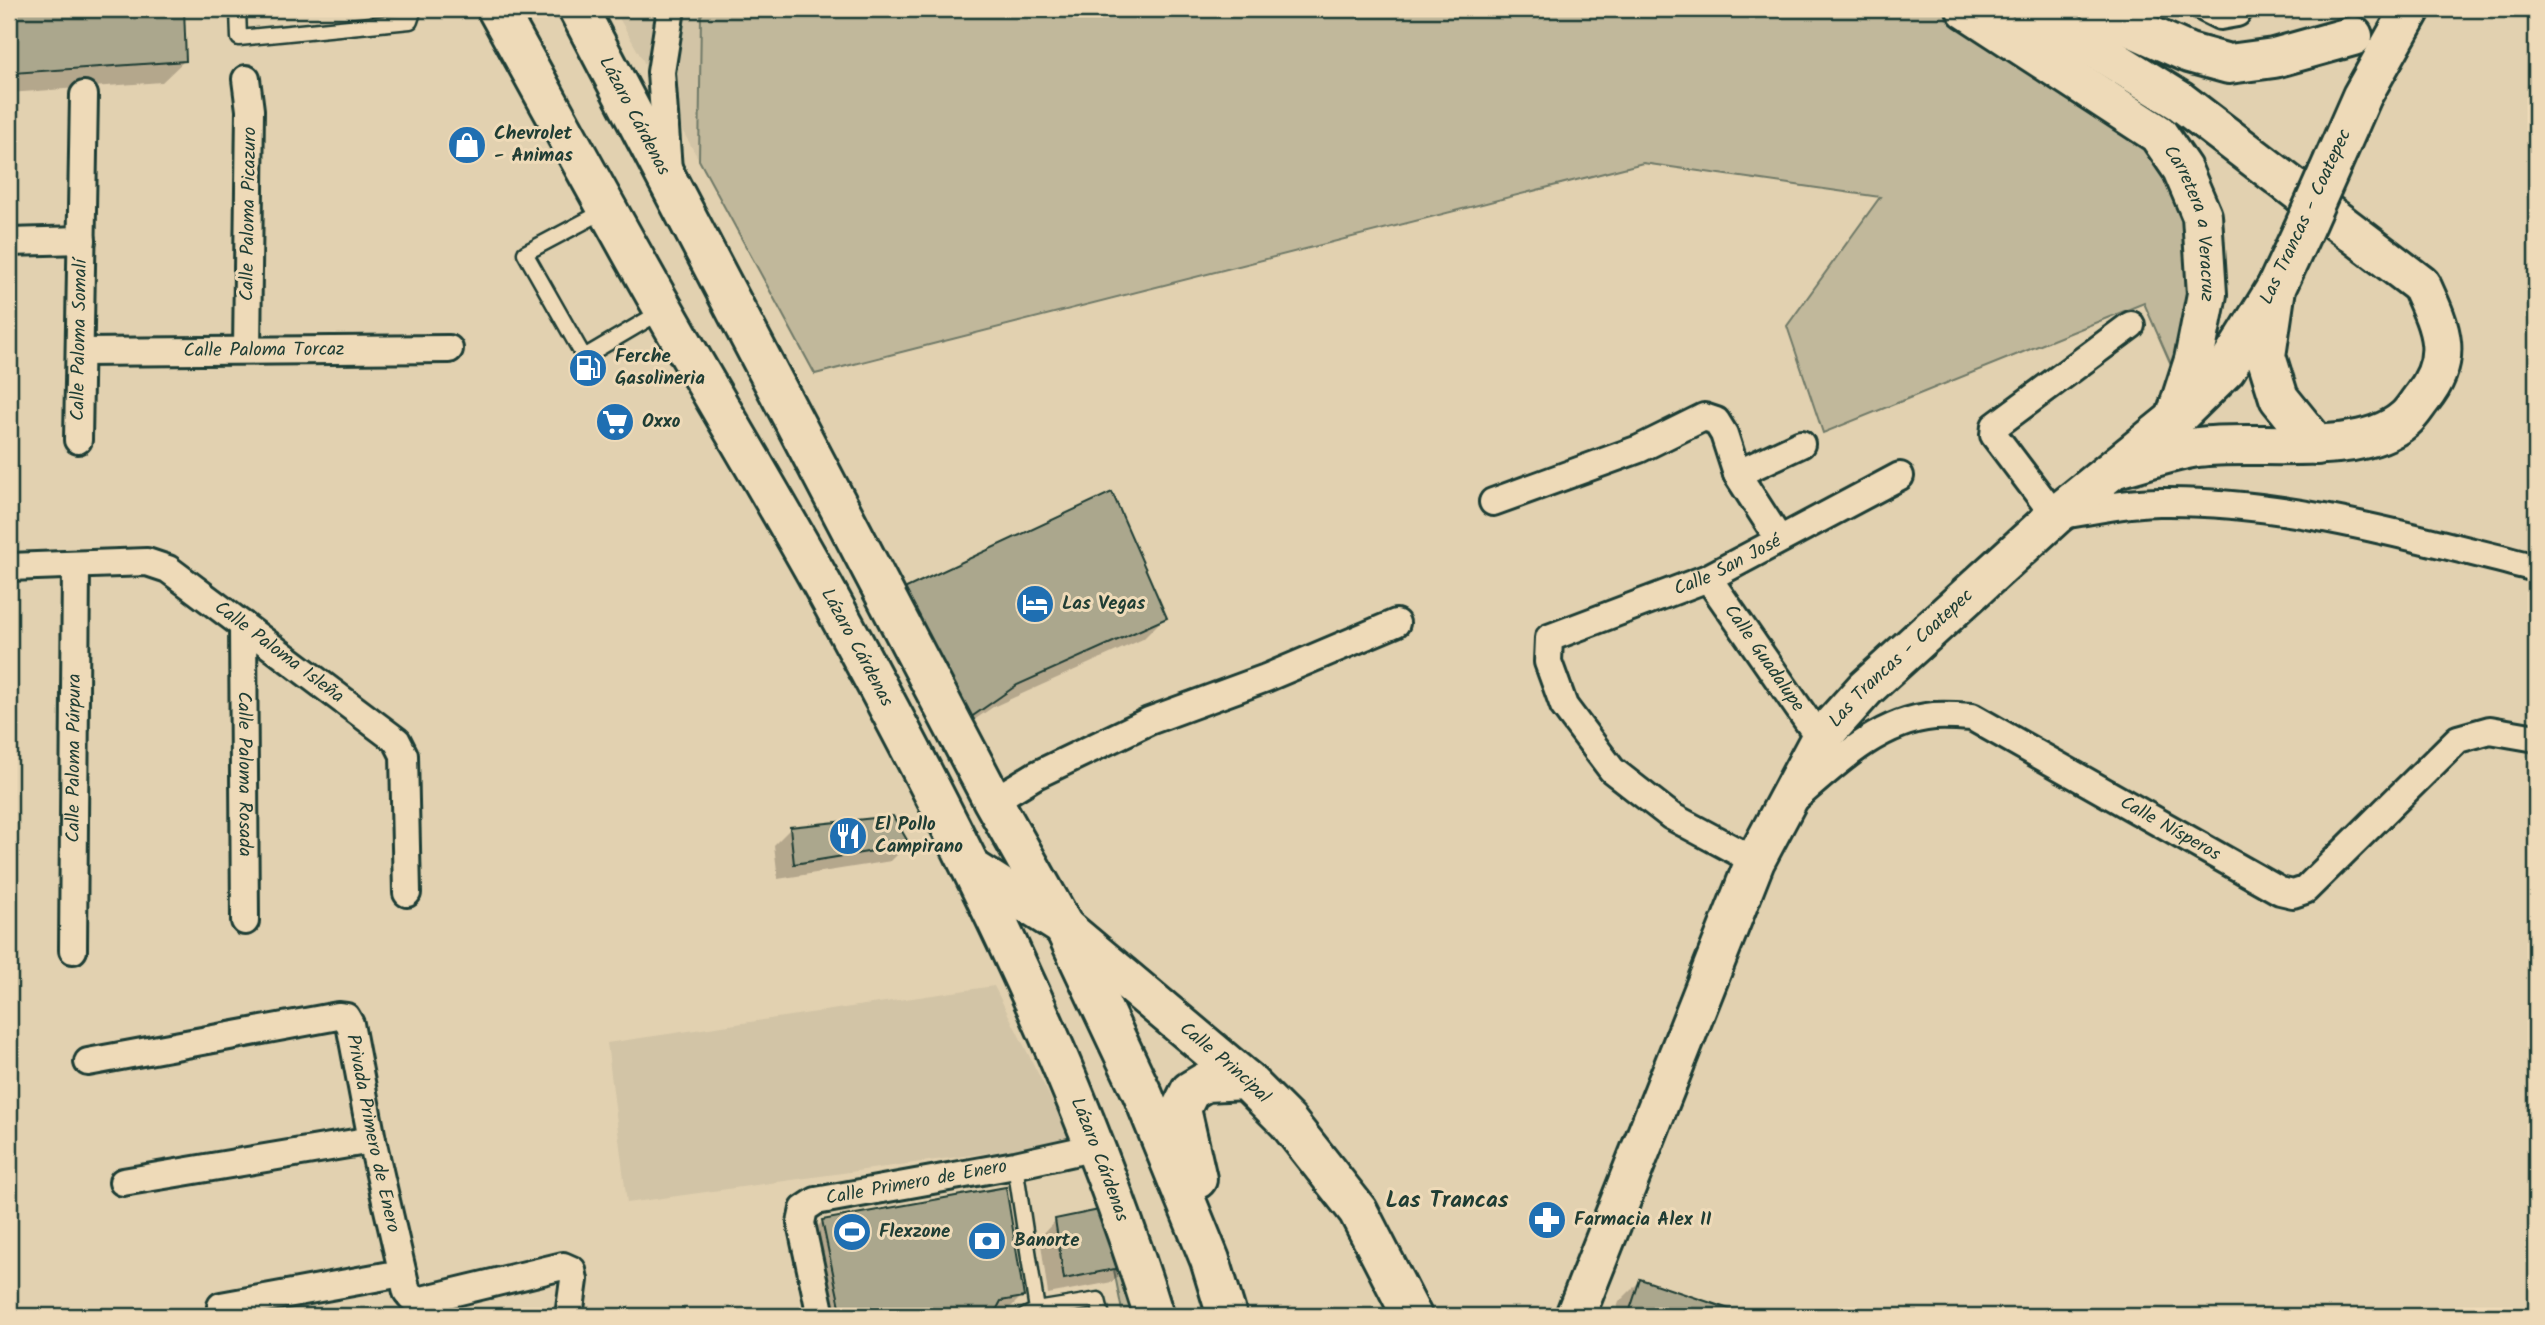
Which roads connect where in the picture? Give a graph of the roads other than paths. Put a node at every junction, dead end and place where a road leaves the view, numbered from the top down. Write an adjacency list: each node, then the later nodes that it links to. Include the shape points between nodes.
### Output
1 (238, 9): 2 (lane, via 239,38 410,21)
2 (414, 9)
3 (497, 9): 17 (main road, Lázaro Cárdenas)
4 (578, 9): 16 (main road, Lázaro Cárdenas)
5 (671, 9): 16 (street, via 661,72)
6 (1966, 9): 26 (main road, Carretera a Veracruz, via 2158,134 2182,169 2202,216 2207,294 2194,360)
7 (2031, 9): 29 (main road, via 2180,101 2421,285 2440,327 2442,358 2431,386 2405,419 2375,436)
8 (2100, 9): 12 (main road, via 2189,53 2230,64 2274,58)
9 (2206, 9): 10 (street, via 2220,16)
10 (2240, 9)
11 (2411, 9): 15 (main road, Las Trancas - Coatepec)
12 (2362, 22): 15 (main road)
13 (246, 79): 24 (street, Calle Paloma Picazuro, via 250,110)
14 (84, 95): 18 (street, Calle Paloma Somalí)
15 (2362, 96): 20 (main road, Las Trancas - Coatepec, bridge)
16 (669, 179): 44 (main road, Lázaro Cárdenas)
17 (608, 209): 21 (main road, Lázaro Cárdenas); 21 (lane, via 525,253 583,357)
18 (82, 240): 19 (street, Calle Paloma Somalí); 25 (street, Calle Paloma Somalí)
19 (9, 242)
20 (2276, 288): 26 (main road, Las Trancas - Coatepec, via 2226,369); 29 (main road, via 2266,356 2279,398)
21 (664, 310): 47 (main road, Lázaro Cárdenas, via 822,585)
22 (2131, 325): 34 (street, via 1993,430)
23 (449, 349): 24 (street, Calle Paloma Torcaz)
24 (247, 350): 25 (street, Calle Paloma Torcaz)
25 (80, 352): 27 (street, Calle Paloma Somalí)
26 (2175, 419): 30 (main road, Las Trancas - Coatepec)
27 (78, 440)
28 (1801, 444): 31 (street)
29 (2318, 445): 30 (main road, via 2198,447)
30 (2116, 468): 34 (main road, Las Trancas - Coatepec)
31 (1737, 474): 33 (street, via 1724,434 1716,421 1704,417 1639,449); 35 (street)
32 (1900, 477): 35 (street, Calle San José)
33 (1493, 502)
34 (2055, 516): 38 (street, via 2159,502 2223,505 2342,520); 43 (main road, Las Trancas - Coatepec, via 1865,689)
35 (1779, 540): 39 (street, Calle San José)
36 (76, 566): 37 (street, Calle Paloma Isleña); 41 (street, Calle Paloma Isleña, via 147,562 168,569); 51 (street, Calle Paloma Púrpura)
37 (9, 567)
38 (2536, 568)
39 (1708, 578): 43 (street, Calle Guadalupe); 46 (street, Calle San José, via 1549,638 1548,663 1564,706 1612,771 1671,817)
40 (1396, 623): 44 (street, via 1149,721 1036,775)
41 (243, 625): 48 (street, Calle Paloma Isleña, via 397,741 404,755); 49 (street, Calle Paloma Rosada)
42 (2536, 738): 45 (street, Calle Nísperos, via 2490,730 2458,739 2305,890 2293,894 2280,891 1972,717 1933,716 1897,725 1848,752)
43 (1820, 739): 45 (main road, Las Trancas - Coatepec)
44 (993, 801): 50 (main road, Lázaro Cárdenas)
45 (1782, 810): 46 (main road, Las Trancas - Coatepec)
46 (1755, 862): 68 (main road, Las Trancas - Coatepec)
47 (974, 870): 50 (main road, Calle Principal); 55 (main road, Lázaro Cárdenas)
48 (407, 893)
49 (245, 921)
50 (1064, 927): 53 (main road, Calle Principal); 58 (main road, Lázaro Cárdenas, via 1143,1095)
51 (73, 950)
52 (88, 1062): 54 (street, Privada Primero de Enero, via 346,1017)
53 (1246, 1080): 58 (main road, via 1205,1082 1190,1090 1181,1109 1209,1228); 67 (main road, Calle Principal, via 1288,1122 1358,1211)
54 (372, 1140): 57 (street); 59 (street, Privada Primero de Enero)
55 (1096, 1147): 56 (street, Calle Primero de Enero); 65 (main road, Lázaro Cárdenas)
56 (1015, 1165): 61 (lane); 63 (street, Calle Primero de Enero, via 816,1201 804,1209 801,1223)
57 (122, 1182)
58 (1210, 1260): 66 (main road, Lázaro Cárdenas)
59 (402, 1273): 60 (street); 62 (street, Privada Primero de Enero, via 407,1292 422,1300 563,1266 572,1270 574,1280)
60 (221, 1306)
61 (1031, 1313): 64 (lane, via 1098,1300)
62 (569, 1316)
63 (821, 1316)
64 (1102, 1316)
65 (1154, 1316)
66 (1227, 1316)
67 (1412, 1316)
68 (1575, 1316)

